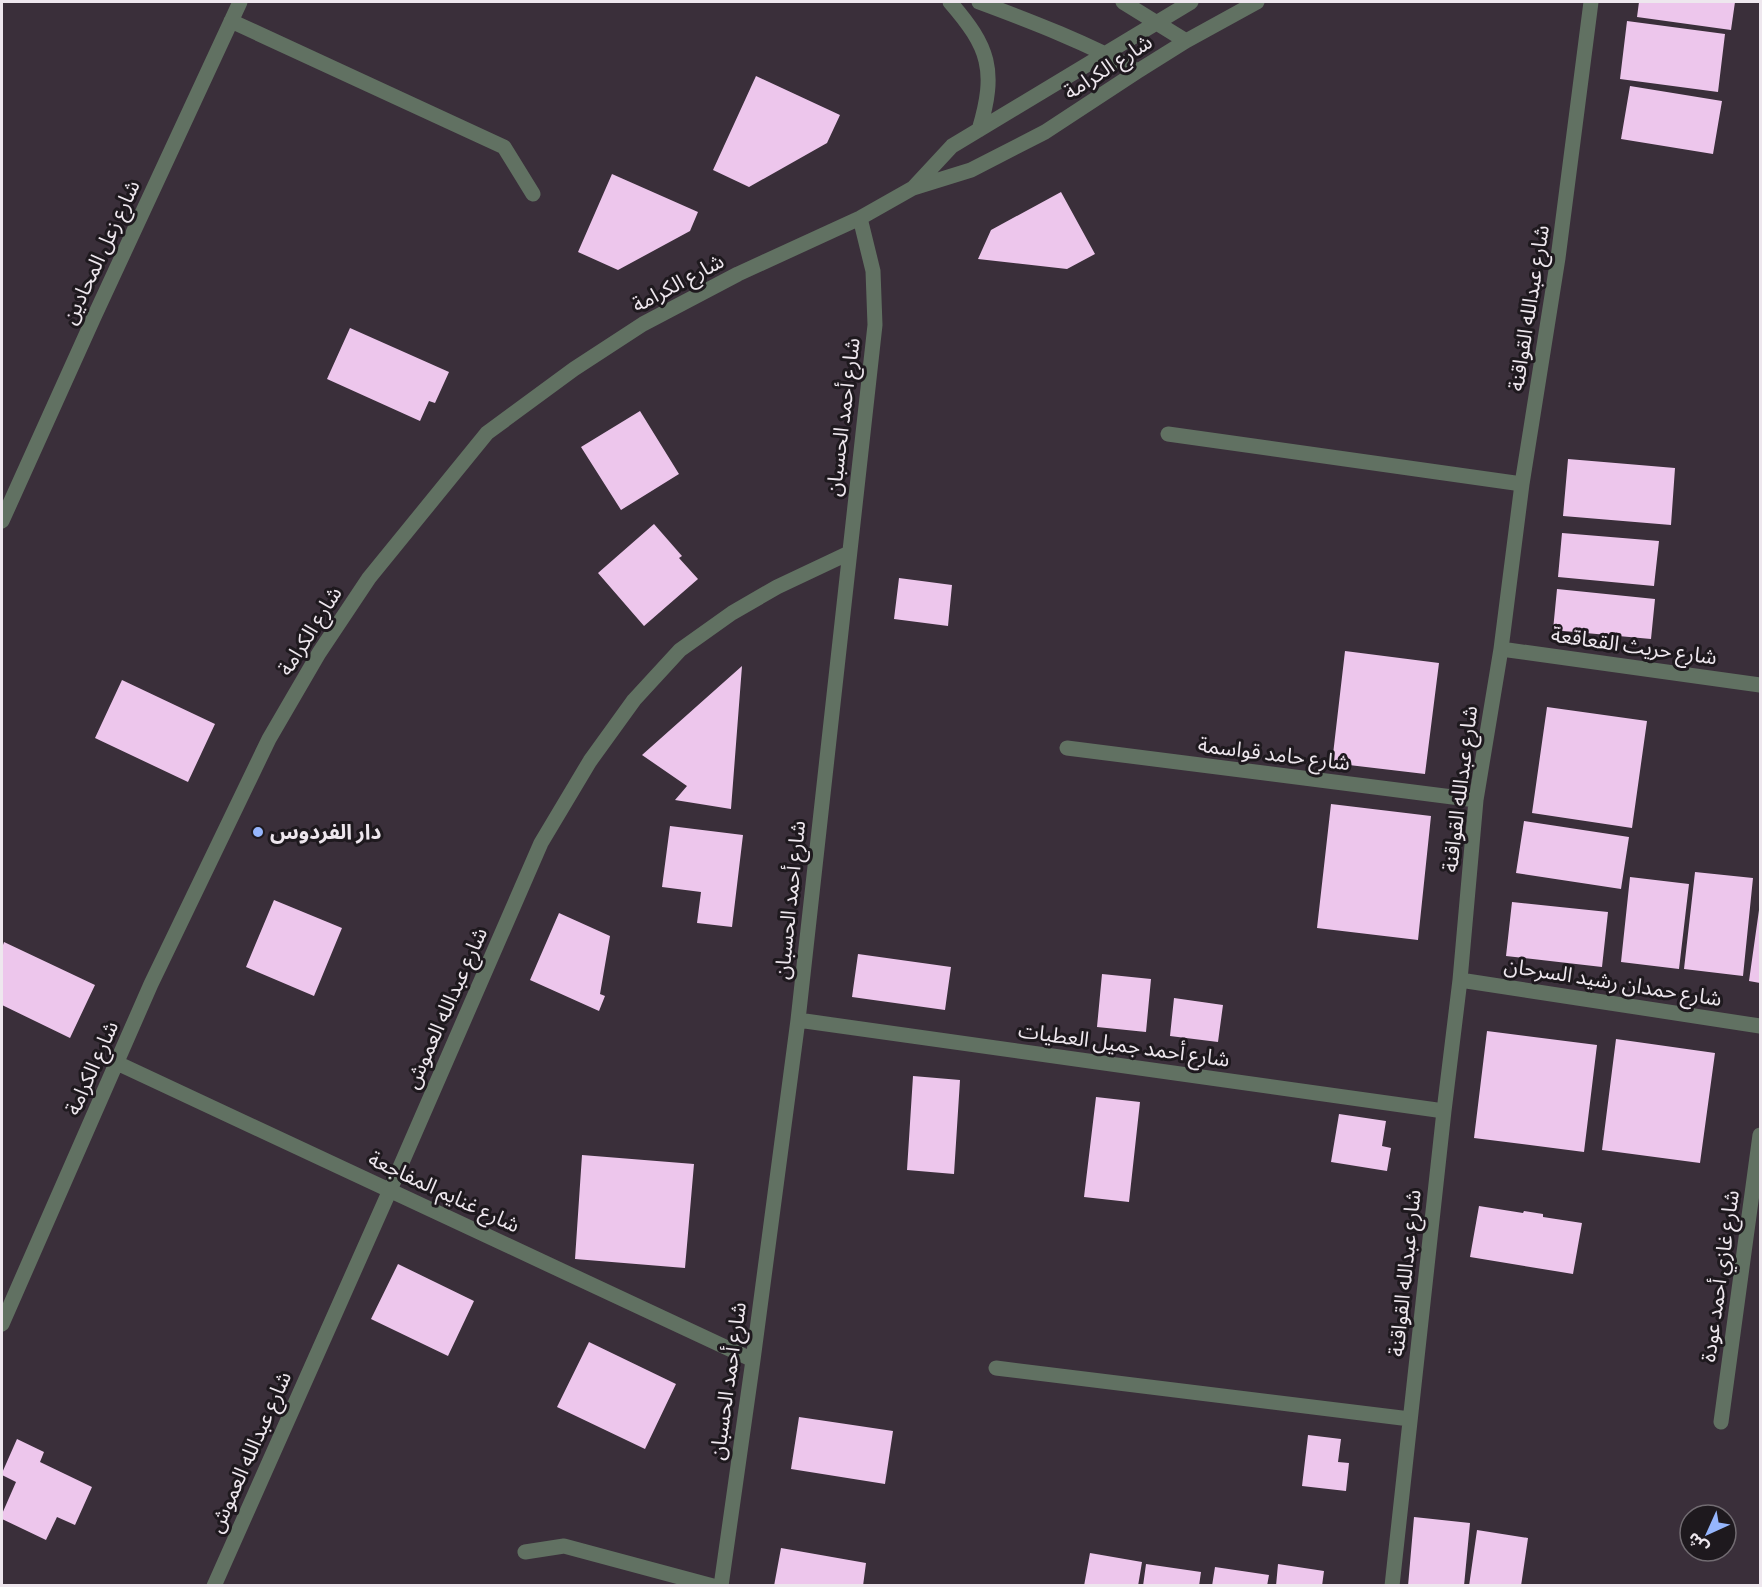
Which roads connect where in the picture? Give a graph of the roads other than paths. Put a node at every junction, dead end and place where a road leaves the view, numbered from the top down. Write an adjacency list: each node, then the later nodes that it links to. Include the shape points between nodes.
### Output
1 (240, 2): 8 (street, شارع زعل المحادين)
2 (950, 2): 13 (street, via 971,27 984,52 989,80)
3 (979, 2): 11 (street)
4 (1123, 2): 9 (street)
5 (1191, 2): 9 (street, شارع الكرامة)
6 (1257, 2): 10 (street, شارع الكرامة)
7 (1591, 2): 18 (street, شارع عبدالله القواقنة, via 1558,258)
8 (231, 21): 15 (street, via 504,147); 19 (street, شارع زعل المحادين)
9 (1155, 22): 10 (street); 11 (street, شارع الكرامة)
10 (1186, 41): 12 (street, شارع الكرامة)
11 (1106, 53): 12 (street); 13 (street, شارع الكرامة)
12 (1138, 70): 14 (street, شارع الكرامة, via 1045,132 972,170)
13 (979, 130): 14 (street, شارع الكرامة, via 952,146)
14 (913, 188): 16 (street, شارع الكرامة)
15 (532, 194)
16 (860, 218): 20 (street, شارع أحمد الحسبان, via 873,271 875,325); 28 (street, شارع الكرامة, via 738,274 644,324 574,369 488,433 369,578 319,653 269,739)
17 (1168, 434): 18 (street)
18 (1522, 484): 21 (street, شارع عبدالله القواقنة)
19 (2, 521)
20 (849, 553): 26 (street, شارع أحمد الحسبان); 31 (street, شارع عبدالله العموش, via 777,587 680,650 634,700 590,761 541,843)
21 (1501, 649): 22 (street, شارع حريث القعاقعة); 24 (street, شارع عبدالله القواقنة)
22 (1761, 685)
23 (1067, 748): 24 (street, شارع حامد قواسمة)
24 (1476, 800): 25 (street, شارع عبدالله القواقنة)
25 (1460, 980): 27 (street, شارع حمدان رشيد السرحان); 29 (street, شارع عبدالله القواقنة)
26 (798, 1020): 29 (street, شارع أحمد جميل العطيات); 33 (street, شارع أحمد الحسبان)
27 (1761, 1026)
28 (117, 1063): 31 (street, شارع غنايم المفاجعة); 32 (street, شارع الكرامة)
29 (1444, 1111): 35 (street, شارع عبدالله القواقنة)
30 (1761, 1135): 36 (street, شارع غازي أحمد عودة)
31 (390, 1190): 33 (street, شارع غنايم المفاجعة); 38 (street, شارع عبدالله العموش)
32 (2, 1324)
33 (753, 1360): 40 (street, شارع أحمد الحسبان)
34 (996, 1368): 35 (street)
35 (1410, 1419): 41 (street, شارع عبدالله القواقنة)
36 (1721, 1422)
37 (525, 1552): 39 (street, via 564,1546)
38 (214, 1586)
39 (713, 1586)
40 (721, 1586)
41 (1392, 1586)

